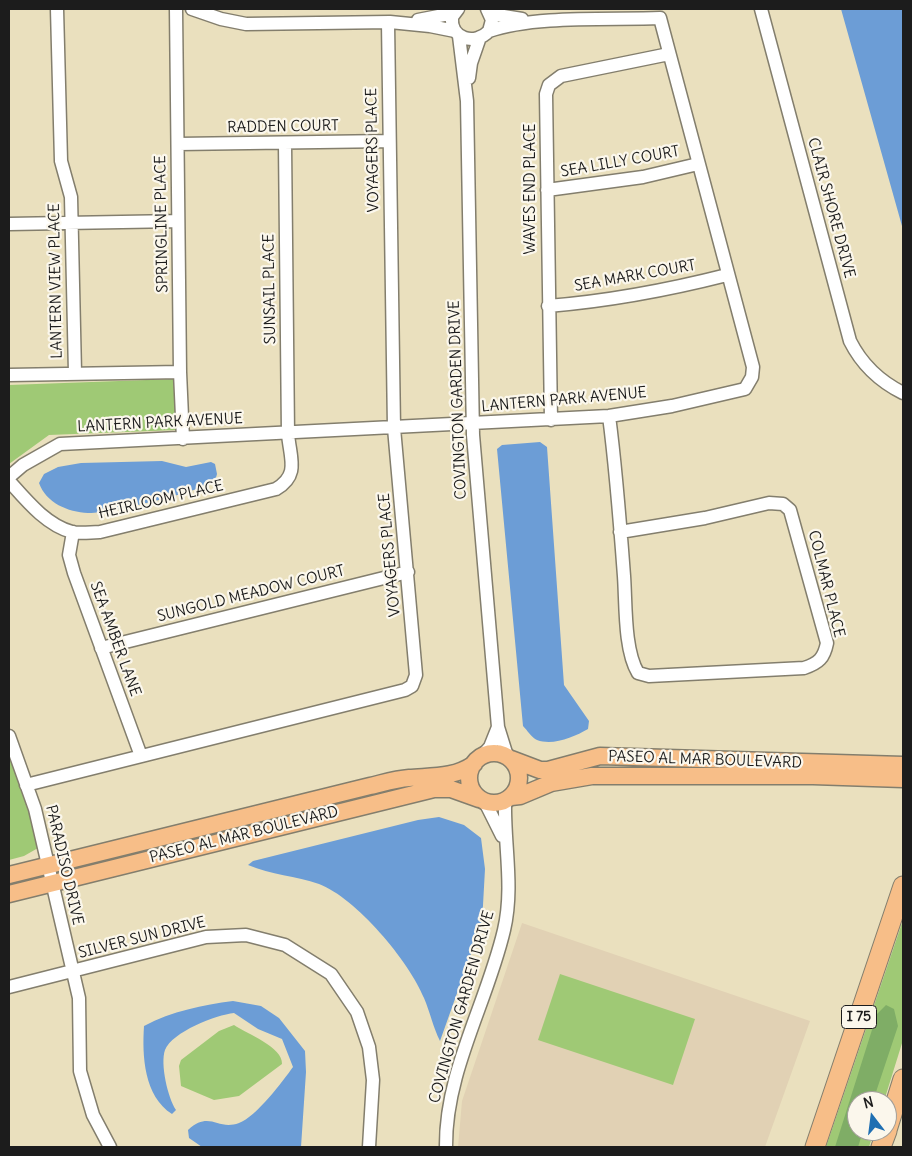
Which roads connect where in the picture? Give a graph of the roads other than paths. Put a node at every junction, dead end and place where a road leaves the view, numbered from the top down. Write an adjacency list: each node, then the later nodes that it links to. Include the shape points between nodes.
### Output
1 (57, 9): 19 (street, LANTERN VIEW PLACE, via 61,161 71,197)
2 (176, 9): 14 (street, SPRINGLINE PLACE)
3 (192, 9): 8 (street, via 246,24)
4 (762, 9): 26 (street, CLAIR SHORE DRIVE, via 850,341 872,373)
5 (456, 11): 8 (street); 9 (street, COVINGTON GARDEN DRIVE, via 452,23)
6 (489, 11): 7 (street); 10 (street, COVINGTON GARDEN DRIVE, via 492,24)
7 (540, 22): 10 (street, via 505,26); 11 (street, LANTERN PARK AVENUE, via 660,18)
8 (393, 23): 9 (street, via 430,26); 13 (street, VOYAGERS PLACE)
9 (457, 34): 10 (street, via 470,39); 12 (street, COVINGTON GARDEN DRIVE)
10 (485, 34): 12 (street, COVINGTON GARDEN DRIVE, via 471,63)
11 (669, 54): 16 (street, LANTERN PARK AVENUE); 17 (street, WAVES END PLACE, via 554,79 546,94)
12 (466, 101): 29 (street, COVINGTON GARDEN DRIVE)
13 (389, 141): 15 (street, RADDEN COURT); 30 (street, VOYAGERS PLACE)
14 (178, 144): 15 (street, RADDEN COURT); 18 (street, SPRINGLINE PLACE)
15 (285, 144): 31 (street, SUNSAIL PLACE)
16 (698, 164): 17 (street, SEA LILLY COURT, via 643,177); 21 (street, LANTERN PARK AVENUE)
17 (547, 190): 22 (street, WAVES END PLACE)
18 (178, 221): 19 (street); 23 (street, SPRINGLINE PLACE)
19 (72, 222): 20 (street); 24 (street, LANTERN VIEW PLACE)
20 (9, 224)
21 (727, 275): 22 (street, SEA MARK COURT, via 635,296); 27 (street, LANTERN PARK AVENUE, via 752,367 752,377 745,389)
22 (548, 306): 28 (street, WAVES END PLACE)
23 (180, 372): 24 (street); 32 (street, SPRINGLINE PLACE)
24 (75, 373): 25 (street)
25 (9, 375)
26 (903, 393)
27 (609, 416): 28 (street, LANTERN PARK AVENUE); 36 (street, COLMAR PLACE)
28 (551, 420): 29 (street, LANTERN PARK AVENUE)
29 (473, 424): 30 (street, LANTERN PARK AVENUE); 39 (street, COVINGTON GARDEN DRIVE)
30 (394, 428): 31 (street, LANTERN PARK AVENUE); 37 (street, VOYAGERS PLACE)
31 (288, 434): 32 (street, LANTERN PARK AVENUE); 35 (street, HEIRLOOM PLACE, via 290,478 276,489 100,532)
32 (183, 439): 33 (street, LANTERN PARK AVENUE, via 60,444)
33 (9, 477)
34 (9, 481): 35 (street, HEIRLOOM PLACE, via 34,509)
35 (72, 532): 38 (street, SEA AMBER LANE, via 70,555 74,573)
36 (620, 532): 36 (street, COLMAR PLACE, via 631,662 638,673 649,676 804,668 818,663 824,656 827,643 790,510 783,504 769,503)
37 (408, 572): 38 (street, SUNGOLD MEADOW COURT); 41 (street, VOYAGERS PLACE, via 416,675 412,686)
38 (101, 648): 41 (street, SEA AMBER LANE)
39 (498, 727): 42 (street, COVINGTON GARDEN DRIVE); 43 (street, COVINGTON GARDEN DRIVE, via 490,748)
40 (9, 736): 46 (street, PARADISO DRIVE)
41 (141, 756): 46 (street, VOYAGERS PLACE)
42 (509, 758): 43 (main road, via 495,753); 44 (main road, PASEO AL MAR BOULEVARD, via 540,770 558,769 600,756); 47 (main road, via 520,778)
43 (478, 759): 48 (main road, via 470,770 469,782); 50 (main road, PASEO AL MAR BOULEVARD, via 455,773 370,786)
44 (903, 765)
45 (903, 779): 47 (main road, PASEO AL MAR BOULEVARD, via 577,777)
46 (26, 785): 50 (street, PARADISO DRIVE, via 35,809)
47 (508, 799): 48 (main road, via 492,803); 49 (street, COVINGTON GARDEN DRIVE)
48 (482, 800): 49 (street, COVINGTON GARDEN DRIVE); 52 (main road, PASEO AL MAR BOULEVARD, via 451,789 434,789)
49 (506, 845): 61 (street, COVINGTON GARDEN DRIVE, via 509,880 504,930 454,1083)
50 (46, 866): 51 (main road, PASEO AL MAR BOULEVARD); 52 (street, PARADISO DRIVE)
51 (9, 875)
52 (50, 883): 54 (main road, PASEO AL MAR BOULEVARD); 55 (street, PARADISO DRIVE)
53 (903, 886): 62 (highway, I 75)
54 (9, 894)
55 (72, 972): 56 (street, SILVER SUN DRIVE); 59 (street, PARADISO DRIVE, via 79,998 80,1071 93,1115); 60 (street, SILVER SUN DRIVE, via 206,937 246,935 285,945 331,974 357,1012 369,1047 373,1080)
56 (9, 987)
57 (903, 1080): 58 (highway)
58 (897, 1099)
59 (110, 1147)
60 (370, 1147)
61 (446, 1147)
62 (815, 1147)

